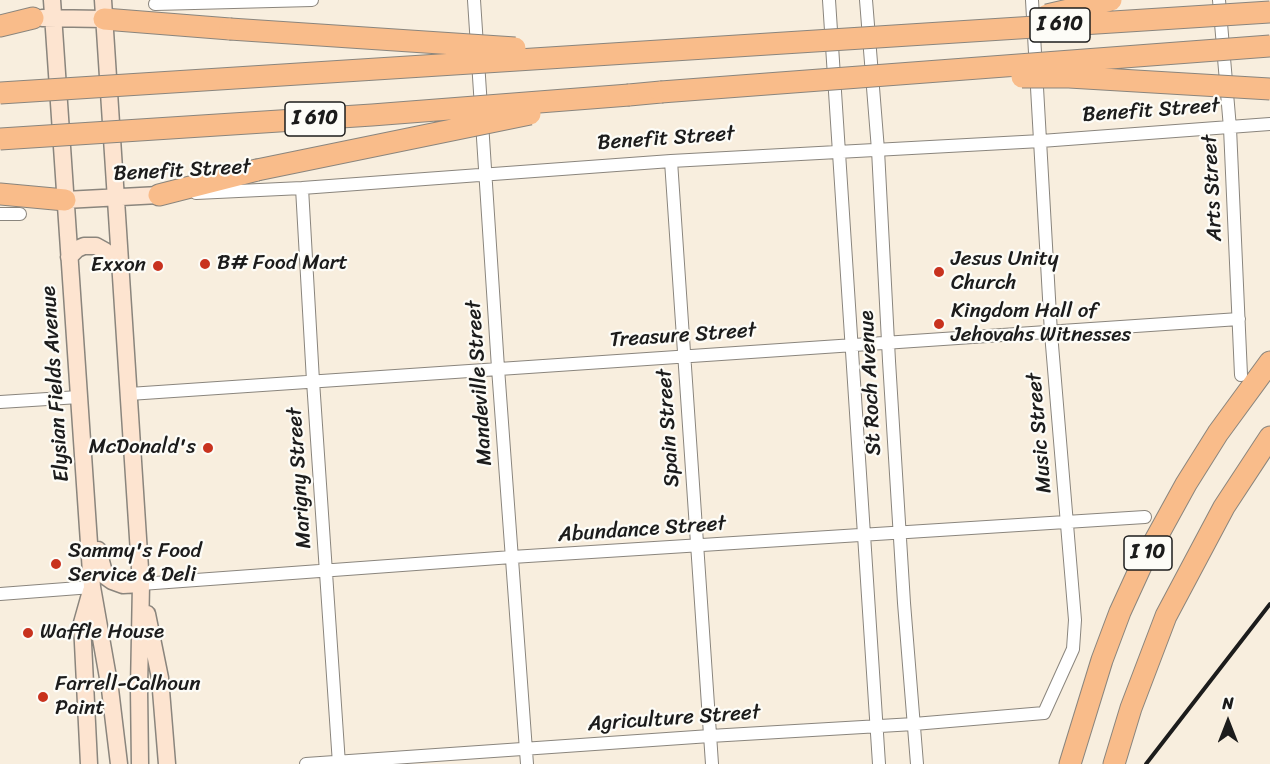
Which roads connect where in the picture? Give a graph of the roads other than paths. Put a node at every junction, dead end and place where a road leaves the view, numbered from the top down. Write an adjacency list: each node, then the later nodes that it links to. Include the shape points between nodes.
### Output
1 (52, 0): 13 (main road, Elysian Fields Avenue)
2 (312, 0): 9 (street)
3 (474, 0): 30 (street, Mandeville Street)
4 (829, 0): 28 (street, St Roch Avenue)
5 (866, 0): 27 (street, St Roch Avenue)
6 (1032, 0): 26 (street, Music Street)
7 (1111, 0): 16 (highway, bridge, via 1036,17)
8 (1219, 0): 24 (street, Arts Street)
9 (290, 1): 10 (street)
10 (155, 4)
11 (103, 9): 13 (main road); 18 (highway, bridge, via 230,29); 34 (main road)
12 (1270, 12): 16 (highway, I 610, bridge)
13 (43, 18): 14 (street); 15 (highway); 35 (main road, Elysian Fields Avenue)
14 (0, 19)
15 (0, 26)
16 (850, 38): 18 (highway, I 610, bridge)
17 (1270, 45): 19 (highway, I 610, bridge)
18 (596, 54): 21 (highway, I 610, bridge)
19 (893, 75): 20 (highway, bridge, via 1069,77); 22 (highway, I 610, bridge)
20 (1270, 89)
21 (0, 93)
22 (629, 94): 25 (highway, I 610, bridge, via 372,116); 33 (highway, bridge, via 257,170)
23 (1270, 124): 24 (street, Benefit Street)
24 (1230, 128): 26 (street, Benefit Street); 40 (street, Arts Street)
25 (0, 139)
26 (1041, 141): 27 (street, Benefit Street); 41 (street, Music Street)
27 (878, 150): 28 (street, Benefit Street); 42 (street, St Roch Avenue)
28 (840, 151): 29 (street, Benefit Street); 43 (street, St Roch Avenue)
29 (671, 161): 30 (street, Benefit Street); 44 (street, Spain Street)
30 (486, 174): 31 (street, Benefit Street); 46 (street, Mandeville Street)
31 (302, 188): 33 (street, Benefit Street); 48 (street, Marigny Street)
32 (0, 194): 35 (highway)
33 (159, 195): 34 (main road, Benefit Street)
34 (117, 197): 35 (main road, Benefit Street); 39 (main road)
35 (65, 200): 38 (main road, Elysian Fields Avenue)
36 (0, 214): 37 (street)
37 (20, 214)
38 (69, 257): 39 (main road, via 84,246 96,246); 50 (main road, Elysian Fields Avenue)
39 (121, 268): 49 (main road)
40 (1239, 319): 41 (street, Treasure Street); 47 (street, Arts Street)
41 (1052, 333): 42 (street, Treasure Street); 55 (street, Music Street)
42 (888, 342): 43 (street, Treasure Street); 56 (street, St Roch Avenue)
43 (851, 344): 44 (street, Treasure Street); 57 (street, St Roch Avenue)
44 (684, 356): 46 (street, Treasure Street); 58 (street, Spain Street)
45 (1270, 362): 79 (highway, I 10, via 1185,484 1142,564 1102,660)
46 (498, 368): 48 (street, Treasure Street); 59 (street, Mandeville Street)
47 (1241, 375)
48 (313, 381): 49 (street, Treasure Street); 60 (street, Marigny Street)
49 (129, 394): 61 (main road)
50 (79, 397): 51 (street); 53 (main road, Elysian Fields Avenue)
51 (0, 402)
52 (1270, 437): 80 (highway, I 10, via 1224,507 1166,616)
53 (87, 510): 61 (main road, via 96,529 105,576 123,585); 62 (main road, Elysian Fields Avenue)
54 (1145, 518): 55 (street, Abundance Street)
55 (1068, 523): 56 (street, Abundance Street); 64 (street, Music Street, via 1075,620 1073,648)
56 (899, 533): 57 (street, Abundance Street); 65 (street, St Roch Avenue)
57 (863, 535): 58 (street, Abundance Street); 66 (street, St Roch Avenue)
58 (696, 546): 59 (street, Abundance Street); 67 (street, Spain Street)
59 (512, 557): 60 (street, Abundance Street); 68 (street, Mandeville Street)
60 (327, 570): 61 (street, Abundance Street); 69 (street, Marigny Street)
61 (141, 584): 72 (main road); 73 (main road, via 160,678)
62 (92, 587): 63 (street); 70 (main road, via 82,623); 71 (main road, Elysian Fields Avenue)
63 (0, 594)
64 (1044, 713): 65 (street, Agriculture Street)
65 (914, 724): 66 (street, Agriculture Street); 78 (street, St Roch Avenue)
66 (876, 726): 67 (street, Agriculture Street); 77 (street, St Roch Avenue)
67 (710, 736): 68 (street, Agriculture Street); 76 (street, Spain Street)
68 (526, 749): 69 (street, Agriculture Street); 75 (street, Mandeville Street)
69 (339, 763): 74 (street, Agriculture Street)
70 (89, 764)
71 (119, 764)
72 (140, 764)
73 (167, 764)
74 (306, 764)
75 (527, 764)
76 (712, 764)
77 (879, 764)
78 (917, 764)
79 (1070, 764)
80 (1114, 764)

